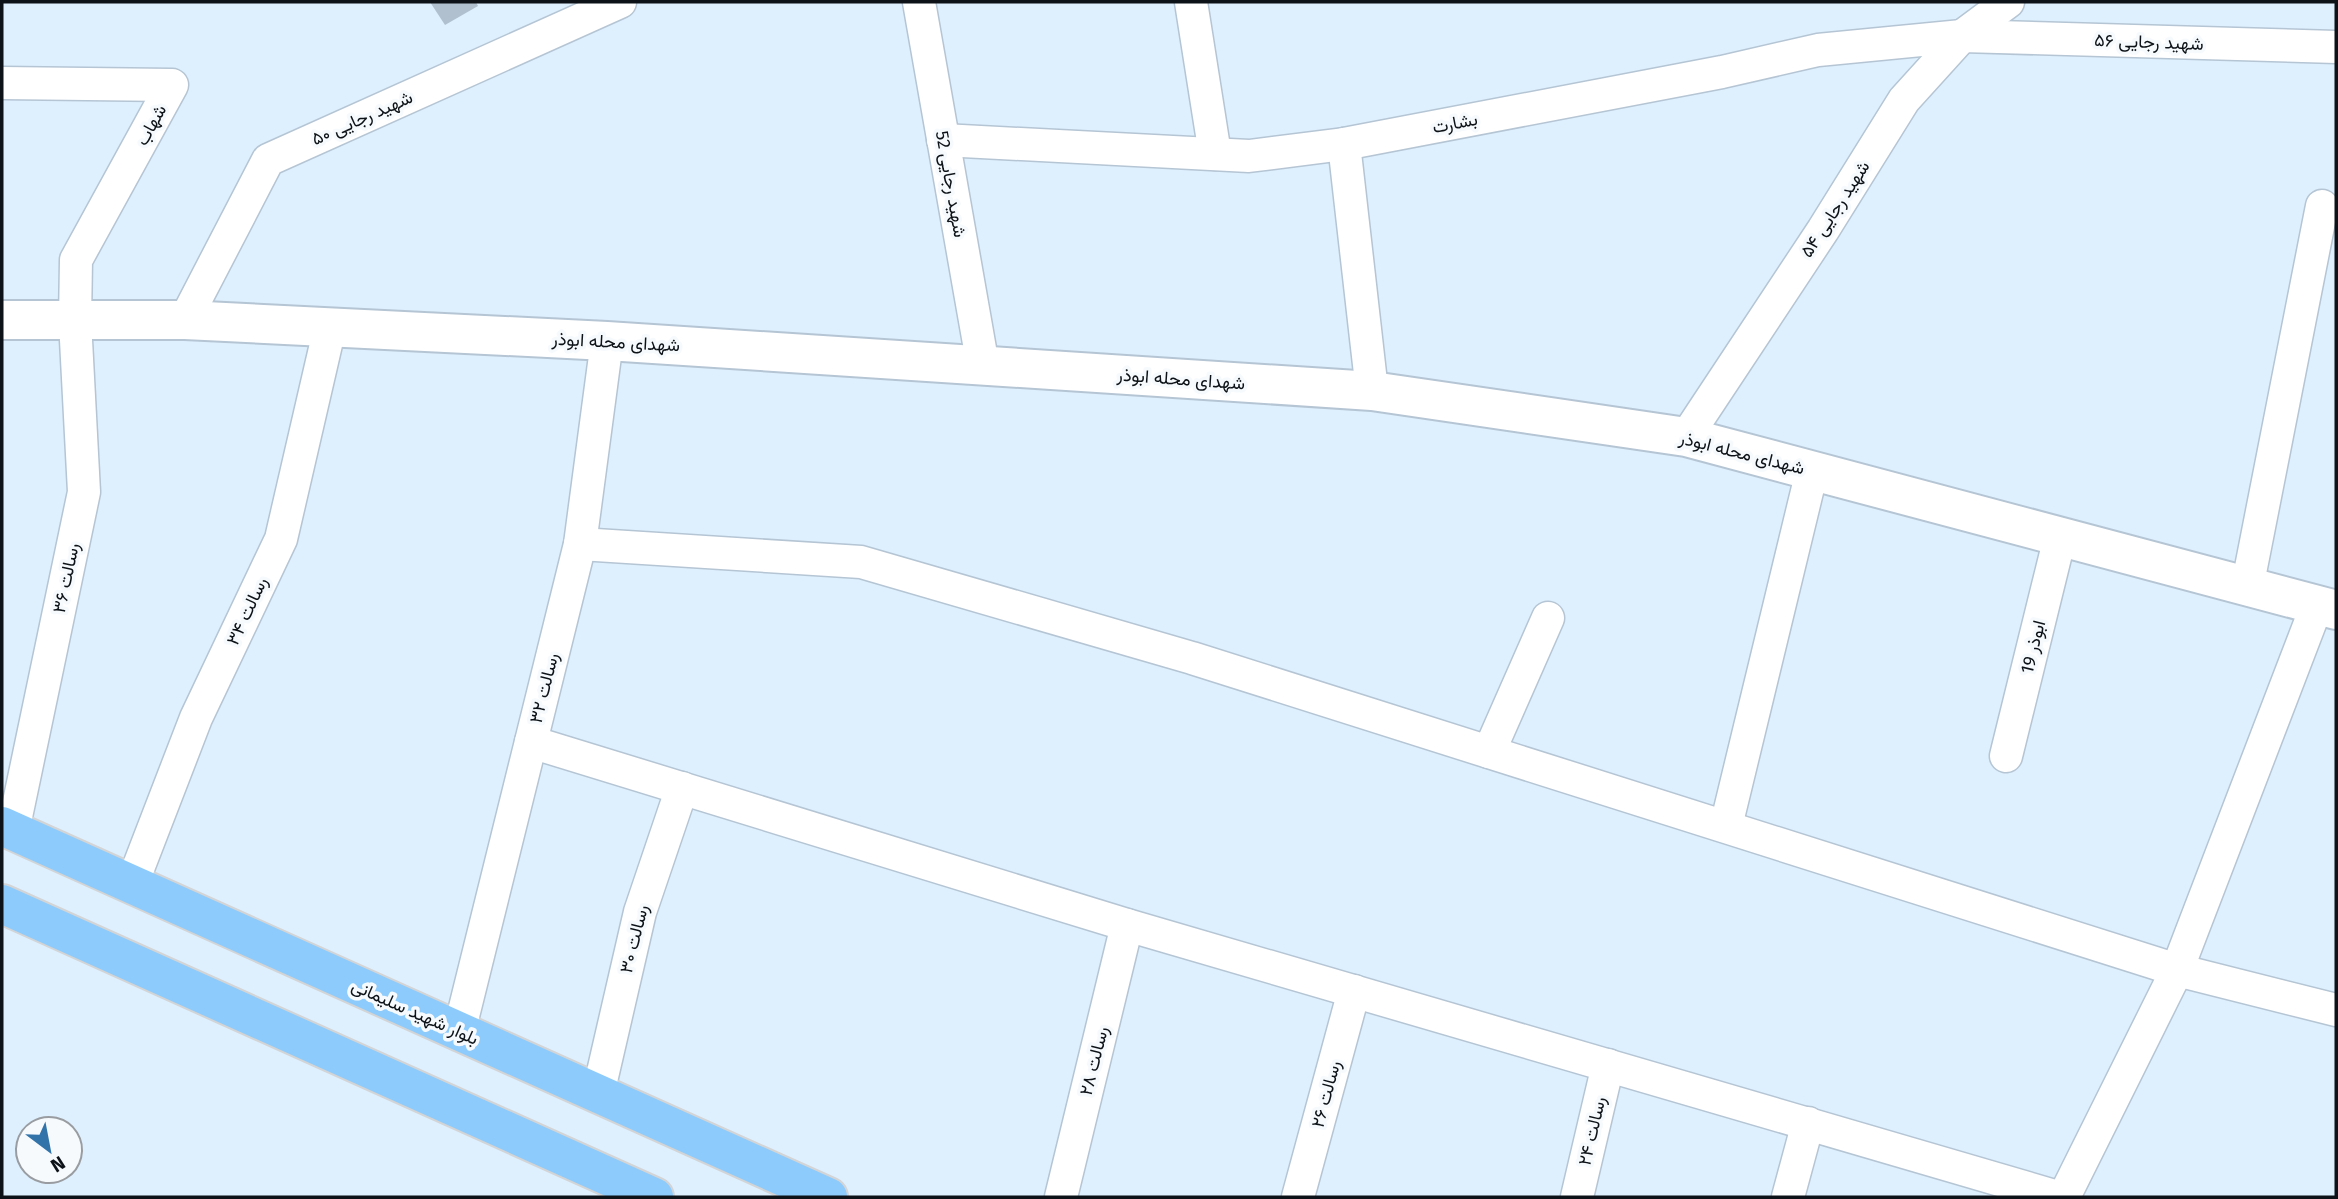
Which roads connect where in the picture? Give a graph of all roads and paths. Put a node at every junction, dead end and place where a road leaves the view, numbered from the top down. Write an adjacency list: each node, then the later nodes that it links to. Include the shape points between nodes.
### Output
1 (620, 2): 13 (street, شهید رجایی ۵۰, via 268,160)
2 (919, 2): 8 (street, شهید رجایی 52)
3 (1191, 2): 10 (street)
4 (2008, 2): 5 (street, شهید رجایی ۵۴)
5 (1962, 36): 6 (street, شهید رجایی ۵۶); 9 (street, بشارت, via 1818,50); 19 (street, شهید رجایی ۵۴, via 1904,100)
6 (2336, 47)
7 (2, 83): 14 (street, شهاب, via 172,85 76,260)
8 (943, 140): 10 (street, بشارت); 17 (street, شهید رجایی 52)
9 (1344, 144): 10 (street, بشارت, via 1248,156); 18 (street)
10 (1215, 154)
11 (2322, 206): 23 (street)
12 (2, 320): 14 (street, شهدای محله ابوذر)
13 (185, 320): 14 (street, شهدای محله ابوذر); 15 (street, شهدای محله ابوذر)
14 (75, 321): 31 (street, رسالت ۳۶, via 83,492)
15 (330, 327): 16 (street, شهدای محله ابوذر); 32 (street, رسالت ۳۴, via 281,539 196,718)
16 (607, 341): 17 (street, شهدای محله ابوذر); 22 (street, رسالت ۳۲)
17 (983, 366): 18 (street, شهدای محله ابوذر)
18 (1372, 391): 19 (street, شهدای محله ابوذر)
19 (1686, 437): 20 (street, شهدای محله ابوذر)
20 (1812, 471): 21 (street, شهدای محله ابوذر); 30 (street)
21 (2060, 537): 23 (street, شهدای محله ابوذر); 28 (street, ابوذر 19)
22 (580, 544): 26 (street, رسالت ۳۲); 27 (street, via 861,562 1192,658)
23 (2247, 588): 24 (street, شهدای محله ابوذر)
24 (2327, 607): 35 (street)
25 (1548, 618): 27 (street)
26 (531, 742): 29 (street); 38 (street, رسالت ۳۲)
27 (1489, 752): 30 (street)
28 (2007, 756)
29 (682, 788): 34 (street); 40 (street, رسالت ۳۰, via 640,912)
30 (1726, 827): 35 (street)
31 (8, 829): 32 (main road, بلوار شهید سلیمانی)
32 (132, 884): 38 (main road, بلوار شهید سلیمانی)
33 (2, 904): 42 (main road)
34 (1128, 925): 36 (street); 44 (street, رسالت ۲۸)
35 (2177, 970): 37 (street); 49 (street)
36 (1353, 990): 39 (street); 45 (street, رسالت ۲۶)
37 (2336, 1010)
38 (459, 1032): 40 (main road, بلوار شهید سلیمانی)
39 (1608, 1065): 41 (street); 46 (street, رسالت ۲۴)
40 (598, 1094): 43 (main road, بلوار شهید سلیمانی)
41 (1808, 1123): 47 (street); 48 (street)
42 (654, 1197)
43 (828, 1197)
44 (1061, 1197)
45 (1298, 1197)
46 (1577, 1197)
47 (1788, 1197)
48 (2058, 1197)
49 (2064, 1197)

